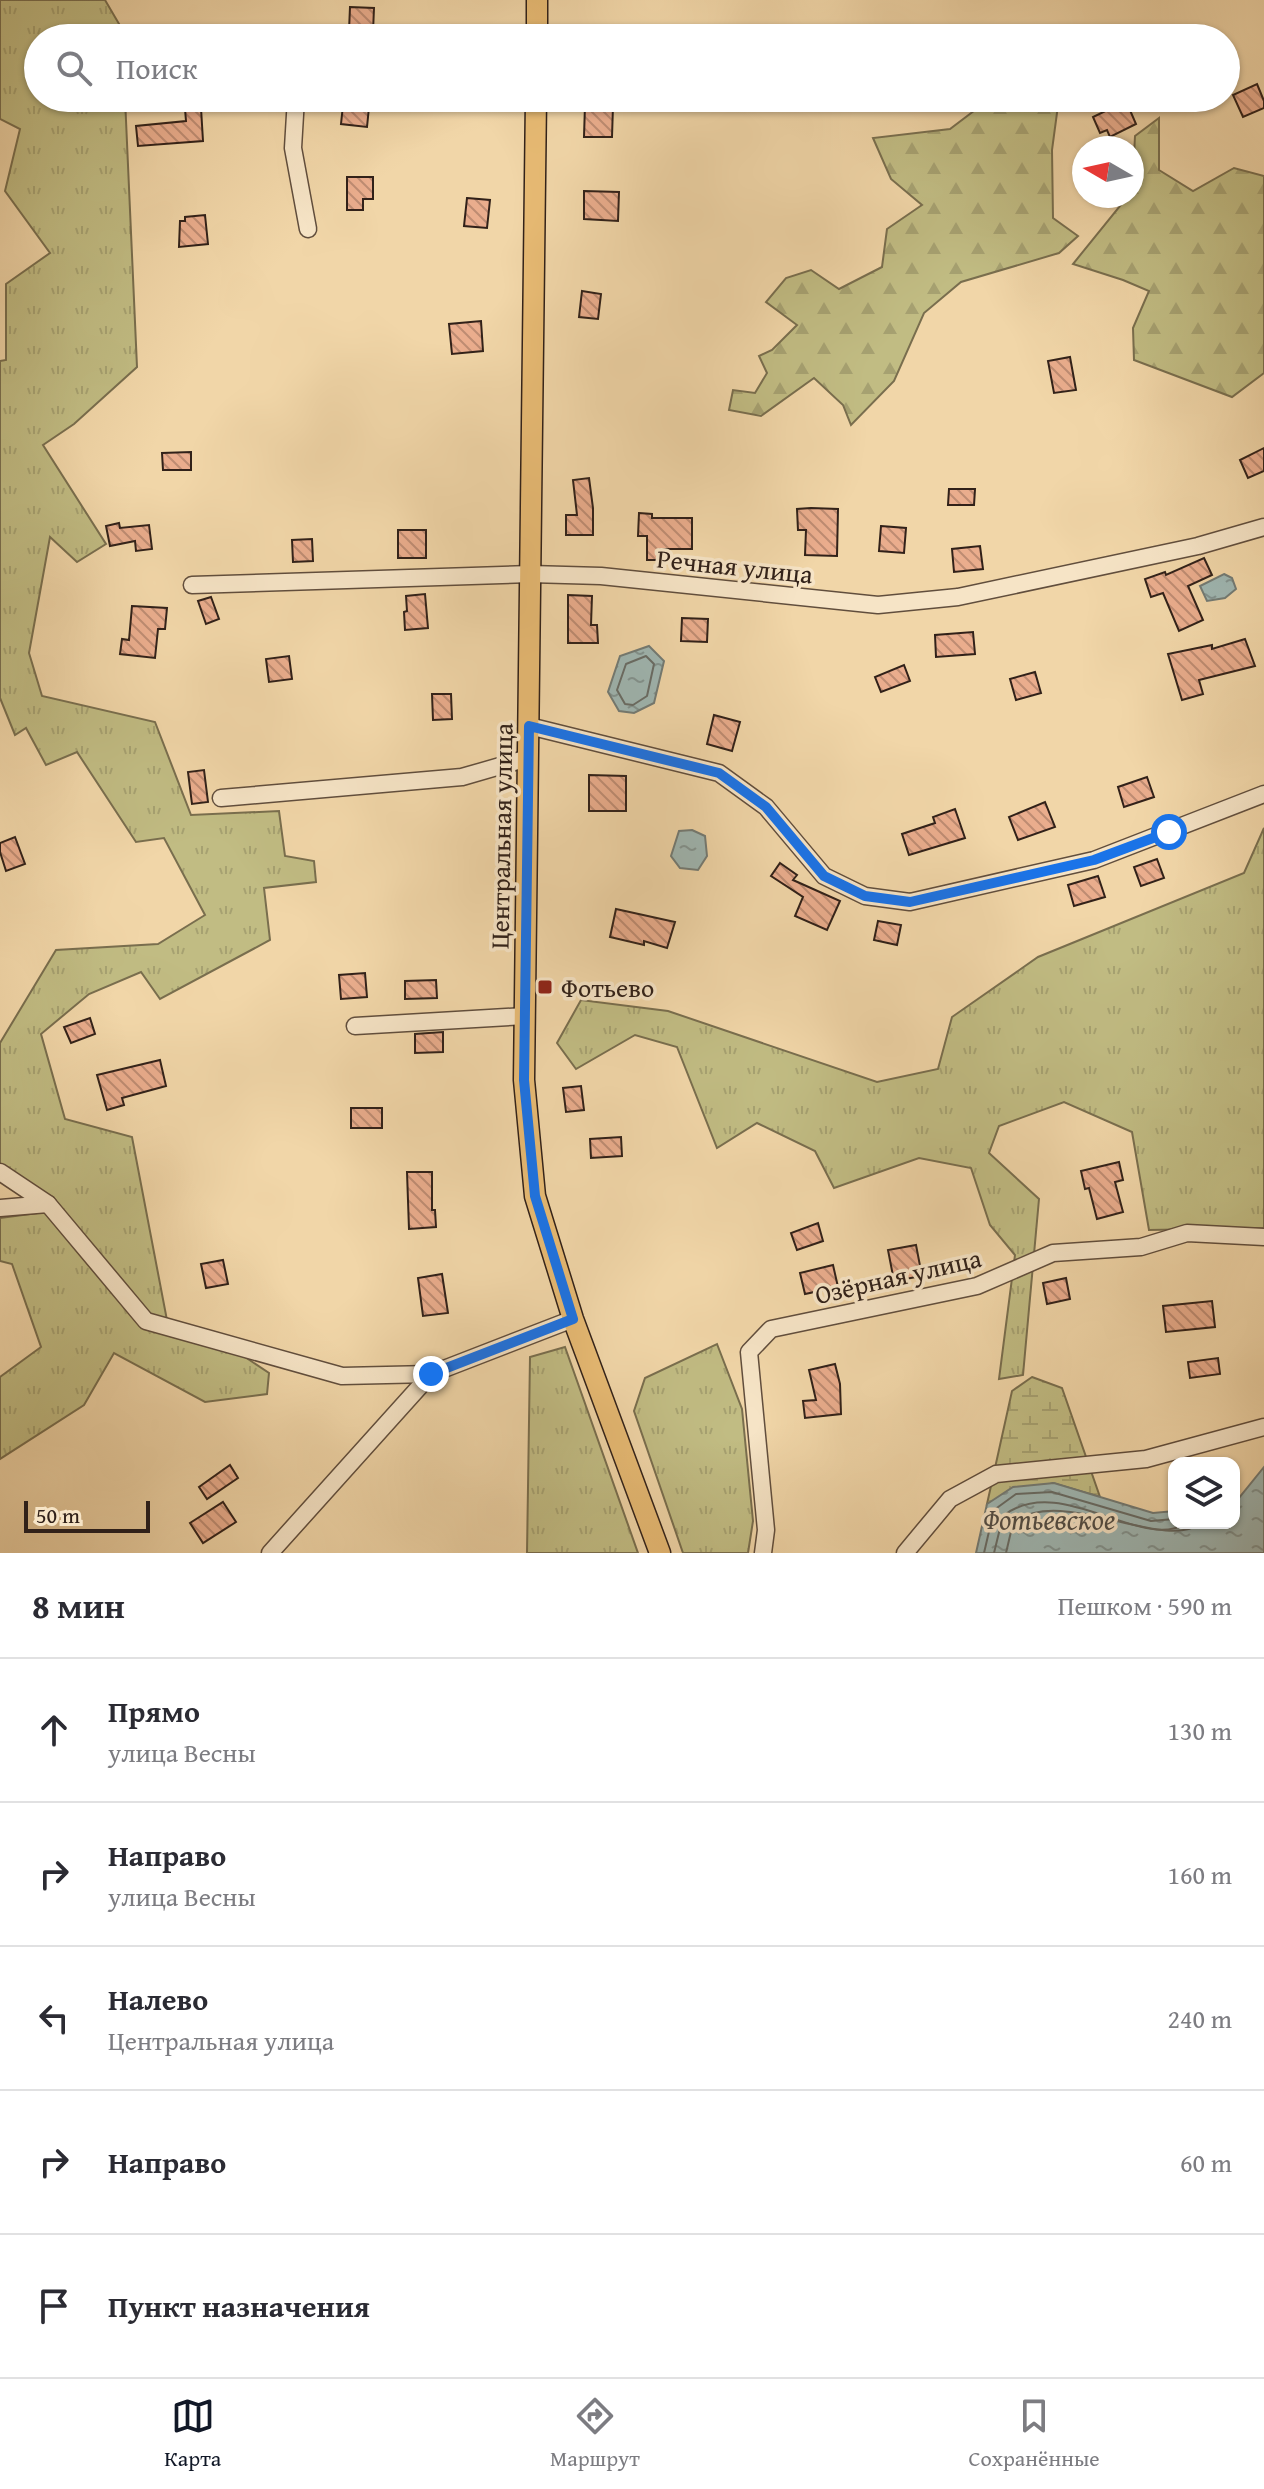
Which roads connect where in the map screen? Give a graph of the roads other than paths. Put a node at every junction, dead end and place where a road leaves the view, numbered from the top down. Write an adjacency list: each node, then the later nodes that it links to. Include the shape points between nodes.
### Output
1 (537, 0): 2 (main road)
2 (537, 24)
3 (295, 112): 5 (street, via 293,148)
4 (536, 112): 7 (main road, Центральная улица)
5 (308, 229)
6 (1264, 527): 7 (street, Речная улица, via 958,597 878,605 601,576)
7 (530, 574): 8 (street, Речная улица); 9 (main road, Центральная улица)
8 (192, 585)
9 (529, 726): 10 (main road, Центральная улица); 11 (street, via 719,773 766,807 824,876 865,896 910,902 1094,860)
10 (528, 758): 12 (street, via 462,777); 13 (main road, Центральная улица)
11 (1264, 794)
12 (221, 798)
13 (525, 1016): 14 (street); 19 (main road, Центральная улица, via 524,1080 535,1196)
14 (355, 1026)
15 (0, 1172): 16 (street)
16 (48, 1204): 17 (street); 20 (street, via 146,1321 342,1376)
17 (0, 1208)
18 (1264, 1237): 24 (street, Озёрная улица, via 1187,1233 1141,1247 1053,1253 977,1286 771,1329 749,1352 766,1530)
19 (573, 1319): 20 (street); 23 (main road, Центральная улица)
20 (431, 1374): 22 (street)
21 (1264, 1427): 25 (street, via 1146,1459 996,1474 950,1499)
22 (270, 1553)
23 (660, 1553)
24 (763, 1553)
25 (905, 1553)

